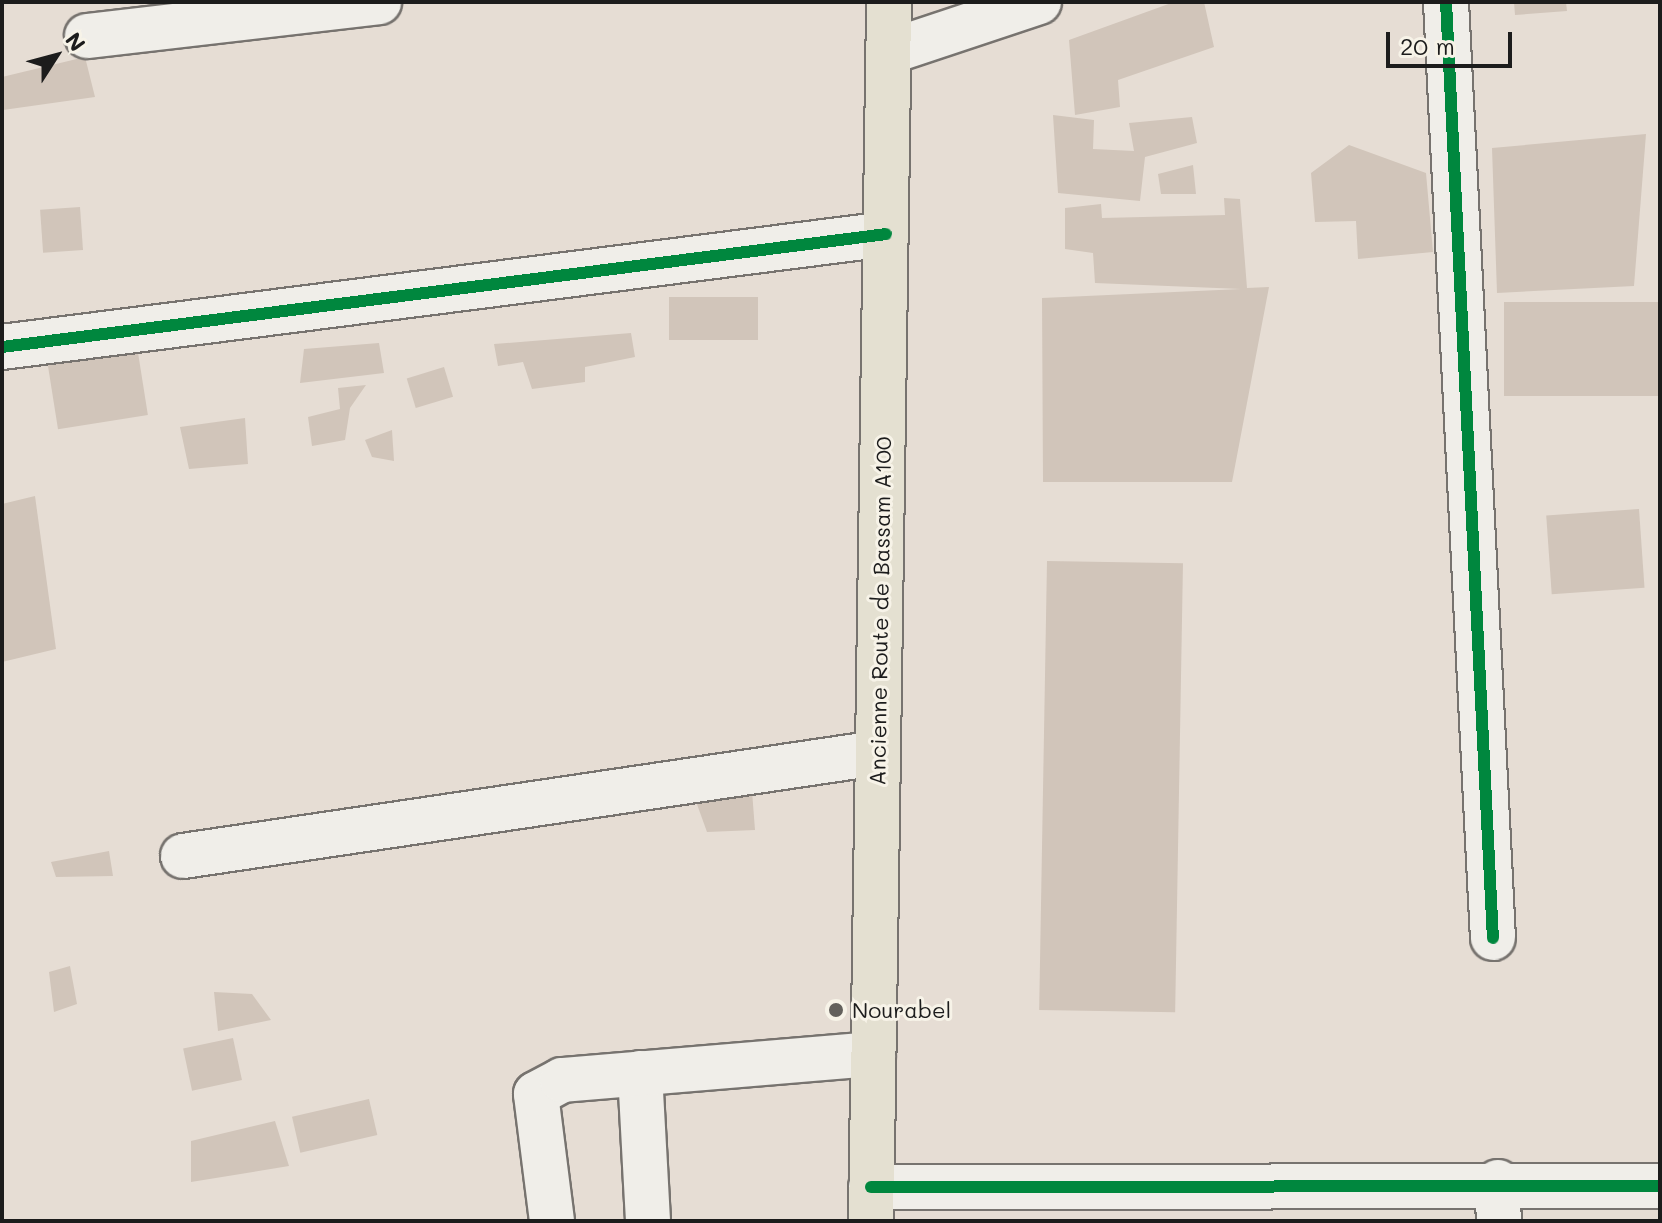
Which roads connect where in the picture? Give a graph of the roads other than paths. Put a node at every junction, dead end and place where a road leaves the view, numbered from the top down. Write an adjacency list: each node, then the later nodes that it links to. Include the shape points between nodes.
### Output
1 (379, 2): 5 (street)
2 (889, 2): 6 (main road, Ancienne Route de Bassam A100)
3 (1039, 2): 6 (street)
4 (1446, 2): 11 (street)
5 (87, 36)
6 (889, 52): 7 (main road, Ancienne Route de Bassam A100)
7 (886, 234): 8 (street); 9 (main road, Ancienne Route de Bassam A100)
8 (2, 347)
9 (877, 753): 10 (street); 12 (main road, Ancienne Route de Bassam A100)
10 (183, 856)
11 (1493, 938)
12 (873, 1054): 13 (street); 16 (main road, Ancienne Route de Bassam A100)
13 (640, 1073): 17 (street, via 562,1080 536,1094); 18 (street)
14 (1660, 1186): 15 (street)
15 (1498, 1201): 16 (street)
16 (871, 1204)
17 (552, 1221)
18 (648, 1221)

